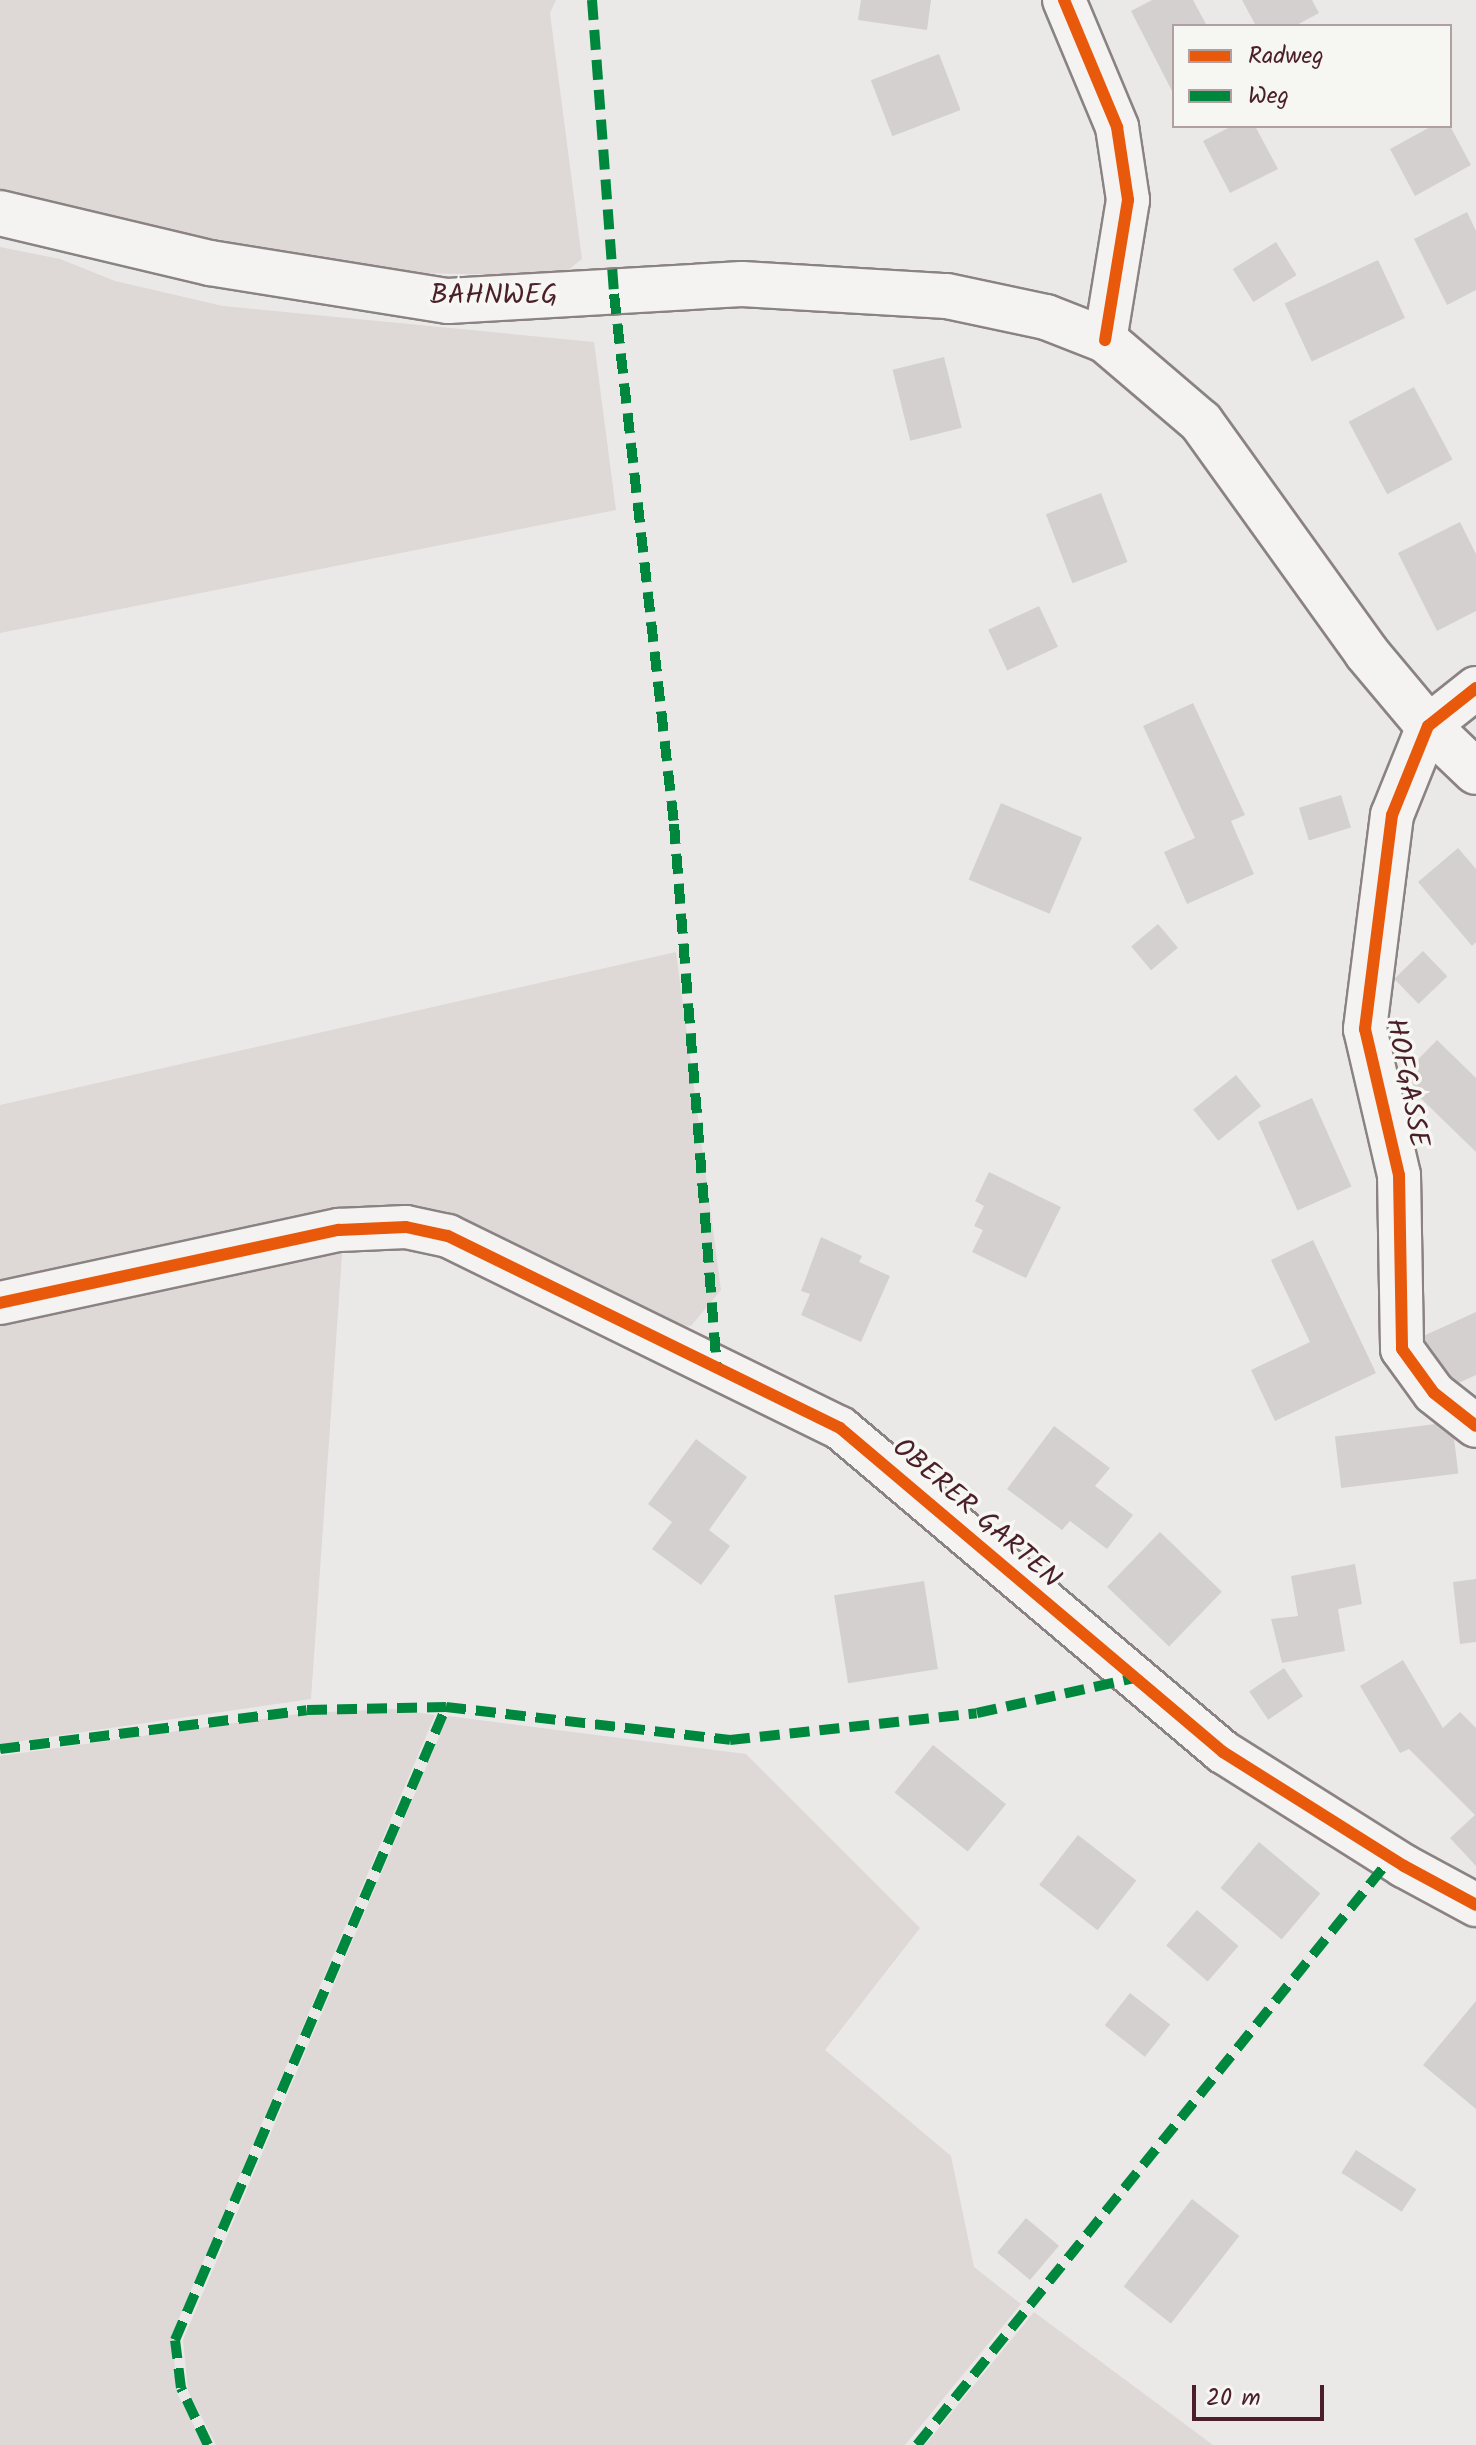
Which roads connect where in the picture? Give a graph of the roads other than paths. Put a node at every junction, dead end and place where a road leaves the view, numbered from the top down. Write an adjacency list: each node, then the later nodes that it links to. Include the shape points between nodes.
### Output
1 (1064, 0): 3 (street, via 1117,127 1128,200)
2 (0, 213): 3 (main road, BAHNWEG, via 210,263 448,301 742,284 947,296 1046,317)
3 (1105, 340): 5 (main road, BAHNWEG, via 1201,422 1366,652)
4 (1476, 688): 5 (street)
5 (1428, 726): 6 (main road, BAHNWEG); 8 (street, HOFGASSE, via 1392,815 1365,1029 1399,1175 1402,1349 1434,1393)
6 (1476, 772)
7 (0, 1303): 9 (street, OBERER GARTEN, via 339,1230 406,1227 448,1236 840,1428 1223,1752)
8 (1476, 1426)
9 (1476, 1905)

